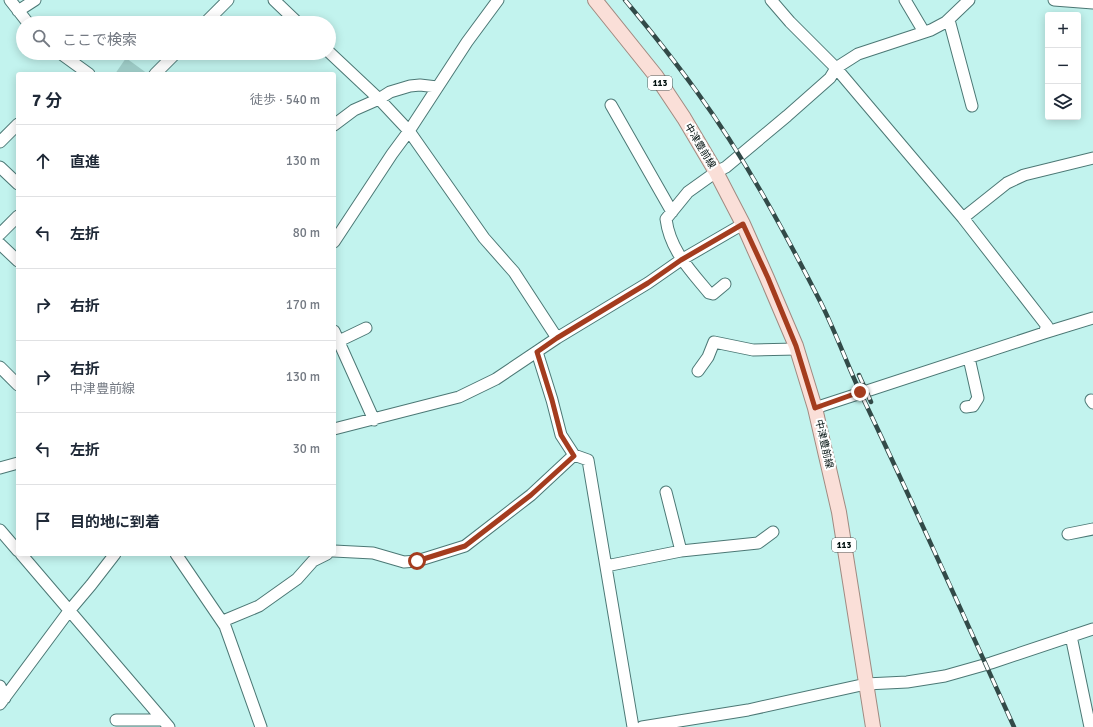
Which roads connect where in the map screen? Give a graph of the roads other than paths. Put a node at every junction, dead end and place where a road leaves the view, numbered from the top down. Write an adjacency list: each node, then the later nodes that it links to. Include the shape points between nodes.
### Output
1 (10, 0): 12 (street)
2 (35, 0): 12 (street)
3 (228, 0): 14 (street)
4 (274, 0): 15 (street)
5 (498, 0): 24 (street)
6 (595, 0): 34 (main road, 中津豊前線 / 113, via 656,76)
7 (771, 0): 21 (street)
8 (905, 0): 17 (street)
9 (969, 0): 16 (street)
10 (1054, 0): 11 (street)
11 (1093, 3)
12 (18, 11): 13 (street)
13 (22, 16)
14 (212, 16)
15 (291, 16)
16 (949, 20): 17 (street); 27 (street)
17 (924, 32): 21 (street, via 858,54)
18 (336, 59): 25 (street)
19 (70, 60): 22 (street)
20 (169, 60): 23 (street)
21 (836, 68): 34 (street, via 830,78 787,116 726,168); 38 (street)
22 (86, 72)
23 (157, 72)
24 (437, 87): 25 (street, via 410,86 390,92); 30 (street)
25 (379, 99): 28 (street, via 354,110); 30 (street)
26 (611, 105): 36 (street)
27 (972, 106)
28 (336, 123)
29 (16, 126): 31 (street)
30 (409, 131): 41 (street); 50 (street, via 484,238 514,272)
31 (0, 142)
32 (1093, 158): 38 (street, via 1024,175 1007,183)
33 (0, 167): 35 (street)
34 (716, 172): 36 (street, via 688,192); 39 (main road, 中津豊前線 / 113)
35 (16, 182)
36 (672, 212): 44 (street, via 666,219 668,231)
37 (16, 218): 40 (street)
38 (963, 218): 48 (street, via 1047,326)
39 (743, 224): 44 (street); 52 (main road, 中津豊前線 / 113)
40 (0, 234)
41 (336, 239)
42 (0, 244): 43 (street)
43 (16, 259)
44 (681, 260): 45 (street, via 709,293 713,294); 50 (street)
45 (725, 284)
46 (1093, 318): 48 (street)
47 (366, 328): 51 (street)
48 (1044, 333): 54 (street)
49 (336, 335): 51 (street)
50 (557, 338): 53 (street)
51 (339, 341): 60 (street)
52 (797, 349): 56 (street, via 753,350 714,342); 59 (main road, 中津豊前線 / 113)
53 (537, 352): 60 (street, via 496,379 459,397); 62 (street, via 561,435)
54 (969, 358): 58 (street, via 978,398 973,406); 59 (street)
55 (0, 367): 57 (street)
56 (698, 371)
57 (16, 383)
58 (966, 407)
59 (815, 408): 82 (main road, 中津豊前線 / 113, via 839,512)
60 (374, 420): 61 (street)
61 (336, 429)
62 (574, 456): 71 (street, via 531,495 465,546 417,561 404,562 373,553); 77 (street, via 588,460)
63 (16, 464): 64 (street)
64 (0, 468)
65 (666, 492): 72 (street)
66 (1093, 529): 69 (street)
67 (0, 530): 70 (street)
68 (773, 532): 72 (street, via 758,543)
69 (1068, 534)
70 (16, 549)
71 (336, 551)
72 (681, 551): 77 (street)
73 (23, 556): 78 (street)
74 (113, 556): 78 (street)
75 (177, 556): 79 (street)
76 (323, 556): 79 (street, via 313,561 297,579 259,606)
77 (606, 566): 88 (street)
78 (69, 611): 84 (street); 86 (street)
79 (223, 621): 87 (street)
80 (1093, 629): 81 (street)
81 (1071, 636): 82 (street, via 945,676 907,682); 91 (street)
82 (866, 684): 89 (street, via 748,710); 90 (main road, 中津豊前線 / 113)
83 (0, 686): 84 (street)
84 (2, 701)
85 (116, 720): 86 (street)
86 (166, 724)
87 (261, 727)
88 (633, 727)
89 (642, 727)
90 (873, 727)
91 (1090, 727)

